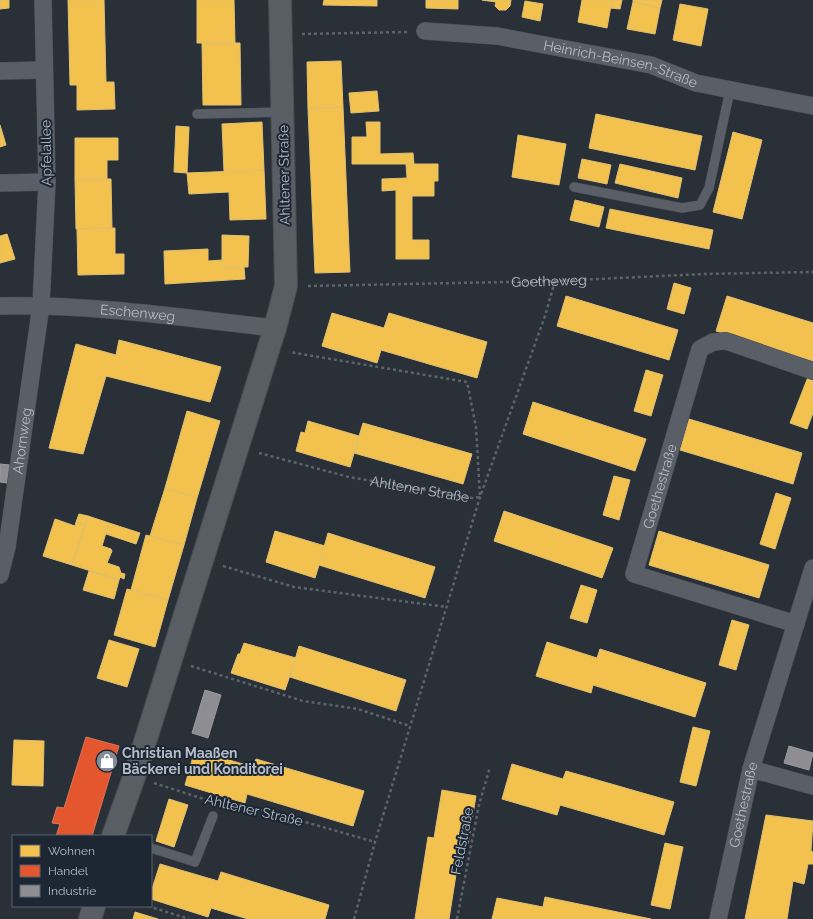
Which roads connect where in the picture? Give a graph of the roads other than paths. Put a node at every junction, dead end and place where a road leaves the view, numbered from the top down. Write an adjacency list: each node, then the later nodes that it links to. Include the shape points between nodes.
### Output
1 (43, 0): 4 (street, Apfelallee)
2 (280, 0): 8 (main road, Ahltener Straße)
3 (425, 31): 6 (street, Heinrich-Beinsen-Straße, via 497,36 651,65 696,83)
4 (44, 70): 5 (street); 10 (street, Apfelallee)
5 (0, 71)
6 (730, 90): 7 (street, Heinrich-Beinsen-Straße); 12 (lane, via 709,188 700,205 682,208)
7 (813, 106)
8 (283, 112): 9 (lane); 15 (main road, Ahltener Straße, via 286,286)
9 (197, 114)
10 (46, 182): 11 (street); 13 (street, Apfelallee)
11 (0, 183)
12 (574, 188)
13 (41, 305): 14 (street, Eschenweg); 15 (street, Eschenweg, via 107,309); 18 (street, Ahornweg, via 7,547)
14 (0, 306)
15 (276, 328): 23 (main road, Ahltener Straße)
16 (813, 371): 19 (street, Goethestraße, via 726,341 713,342 700,349 634,574)
17 (813, 568): 19 (street, Goethestraße)
18 (0, 575)
19 (796, 624): 20 (street, Goethestraße)
20 (751, 770): 21 (street); 27 (street, Goethestraße)
21 (813, 786)
22 (213, 816): 24 (lane, via 195,862)
23 (114, 835)
24 (152, 848)
25 (94, 907): 26 (main road)
26 (90, 919)
27 (718, 919)

